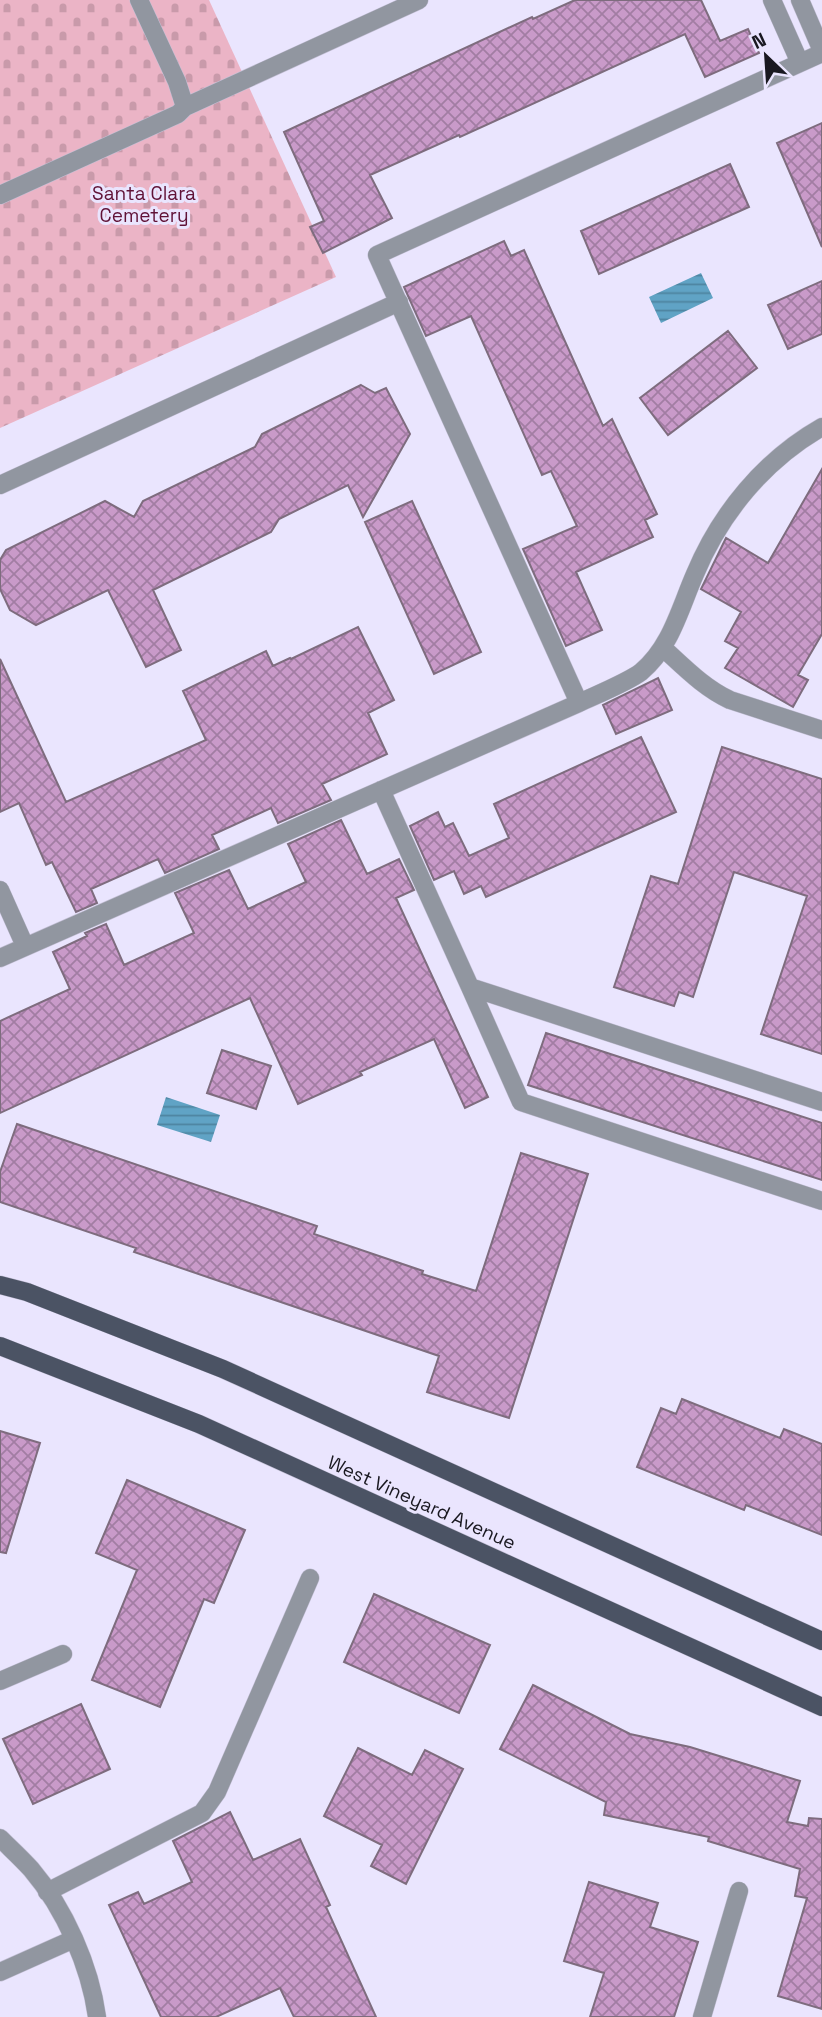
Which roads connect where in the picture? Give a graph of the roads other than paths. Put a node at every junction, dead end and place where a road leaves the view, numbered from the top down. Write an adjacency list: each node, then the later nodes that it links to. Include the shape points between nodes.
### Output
1 (139, 0): 7 (street)
2 (419, 0): 7 (street)
3 (772, 0): 6 (street)
4 (800, 0): 5 (street)
5 (822, 52): 6 (street)
6 (800, 63): 9 (street, via 377,255)
7 (185, 107): 8 (street)
8 (0, 195)
9 (399, 302): 11 (street); 13 (street)
10 (822, 428): 12 (street, via 781,456 731,509 711,540)
11 (0, 485)
12 (663, 648): 13 (street, via 640,673); 14 (street, via 704,685 730,701)
13 (579, 703): 15 (street)
14 (822, 730)
15 (381, 790): 17 (street); 19 (street)
16 (0, 890): 17 (street)
17 (25, 946): 18 (street)
18 (0, 958)
19 (470, 987): 20 (street); 21 (street, via 521,1102)
20 (822, 1102)
21 (822, 1201)
22 (0, 1285): 25 (main road, West Vineyard Avenue, via 223,1369)
23 (0, 1346): 28 (main road, West Vineyard Avenue, via 199,1424)
24 (310, 1578): 31 (street, via 217,1792 202,1813)
25 (822, 1641)
26 (64, 1654): 27 (street)
27 (0, 1681)
28 (822, 1707)
29 (0, 1838): 31 (street)
30 (739, 1891): 35 (street)
31 (47, 1892): 32 (street)
32 (74, 1939): 33 (street); 34 (street)
33 (0, 1972)
34 (97, 2017)
35 (702, 2017)

